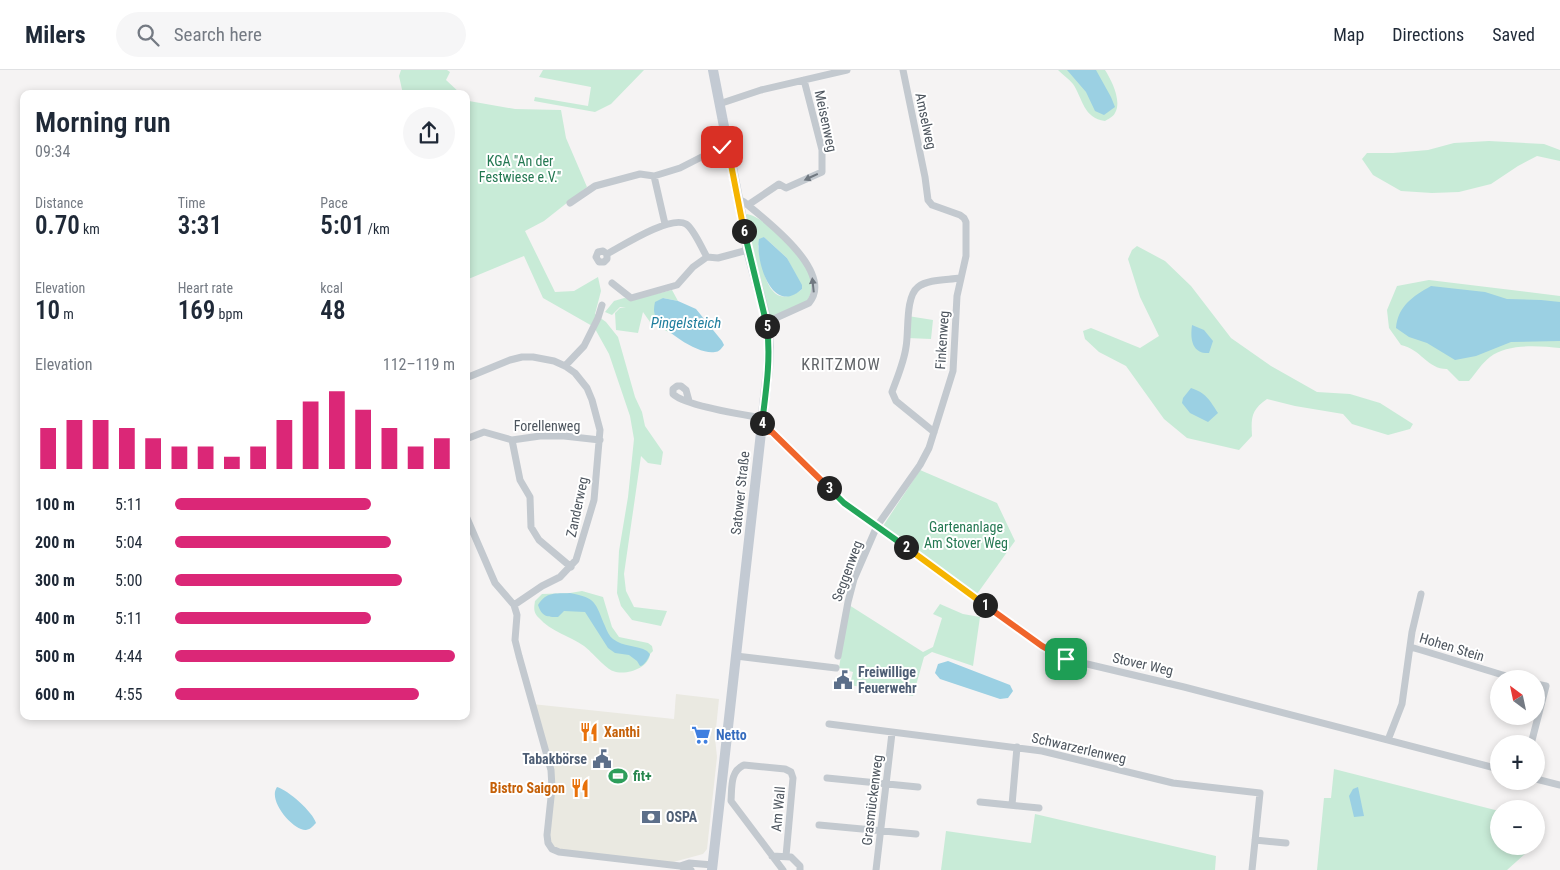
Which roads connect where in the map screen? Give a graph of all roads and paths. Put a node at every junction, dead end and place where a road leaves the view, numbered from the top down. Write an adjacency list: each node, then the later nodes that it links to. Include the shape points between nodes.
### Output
1 (713, 70): 5 (main road, Satower Straße)
2 (845, 70): 4 (street)
3 (903, 70): 8 (street, Amselweg)
4 (804, 80): 5 (street); 11 (street, Meisenweg, one-way to 11, via 822,150 822,172 786,188 779,184)
5 (719, 104): 6 (main road, Satower Straße)
6 (727, 144): 7 (street, via 680,168); 9 (main road, Satower Straße)
7 (654, 176): 10 (street, via 640,174 602,184 590,188); 12 (street)
8 (925, 177): 16 (street, Finkenweg, via 928,200 932,205 960,215 966,222 966,256)
9 (738, 199): 11 (street); 13 (main road, Satower Straße)
10 (570, 203)
11 (748, 205): 19 (street, one-way to 11, via 809,303 815,290 806,261)
12 (664, 224): 14 (street); 15 (street, via 686,224)
13 (748, 250): 15 (street, via 718,258); 19 (main road, Satower Straße)
14 (607, 254)
15 (707, 257): 17 (street, via 677,285 631,298)
16 (960, 278): 25 (street, Finkenweg, via 953,371); 25 (street, via 930,282 915,291 910,302 906,350 892,392 896,401)
17 (612, 283)
18 (602, 305): 20 (street, via 584,346)
19 (767, 322): 23 (main road, Satower Straße, via 769,347)
20 (565, 366): 21 (street, Zanderweg, via 542,358 522,357); 28 (street, Zanderweg, via 587,388)
21 (470, 376)
22 (689, 402): 23 (street)
23 (763, 418): 24 (main road, Satower Straße)
24 (761, 431): 30 (street, Stover Weg, via 772,432 844,503); 35 (main road, Satower Straße)
25 (934, 432): 30 (street, Finkenweg, via 920,465)
26 (470, 437): 27 (street, Forellenweg, via 484,432)
27 (512, 440): 28 (street, Forellenweg, via 540,436); 31 (street, via 520,480 530,497 531,527 539,540)
28 (600, 440): 31 (street, Zanderweg, via 594,500)
29 (470, 525): 33 (street, via 495,583)
30 (877, 526): 36 (street, Seggenweg, via 850,590); 41 (street, Stover Weg, via 1042,646 1066,659)
31 (571, 567): 33 (street)
32 (1421, 594): 34 (street, Hohen Stein)
33 (514, 604): 59 (street, via 519,656 551,770 548,843 560,852)
34 (1410, 648): 38 (street, Hohen Stein); 41 (street, Hohen Stein, via 1402,704)
35 (736, 656): 37 (street); 60 (main road, Satower Straße)
36 (838, 656)
37 (836, 668)
38 (1490, 672)
39 (829, 724): 40 (street)
40 (892, 733): 42 (street, Schwarzerlenweg); 46 (street, Grasmückenweg)
41 (1388, 740): 43 (street, Stover Weg)
42 (1017, 747): 50 (street); 55 (street, Schwarzerlenweg, via 1173,783 1260,793)
43 (1490, 767)
44 (827, 778): 46 (street)
45 (1545, 781): 47 (street)
46 (887, 784): 48 (street); 53 (street, Grasmückenweg)
47 (1560, 785)
48 (918, 787)
49 (980, 802): 50 (street)
50 (1012, 805): 51 (street)
51 (1039, 808)
52 (819, 825): 53 (street)
53 (881, 831): 54 (street); 64 (street, Grasmückenweg)
54 (916, 834)
55 (1255, 840): 56 (street); 65 (street)
56 (1286, 843)
57 (772, 856): 58 (street); 58 (street, Am Wall, via 731,801 734,772 744,765 791,772); 62 (street, Am Wall)
58 (786, 856): 63 (street, via 791,857)
59 (680, 866): 60 (street, via 689,863); 61 (street)
60 (714, 868)
61 (691, 870)
62 (783, 870)
63 (800, 870)
64 (876, 870)
65 (1252, 870)

